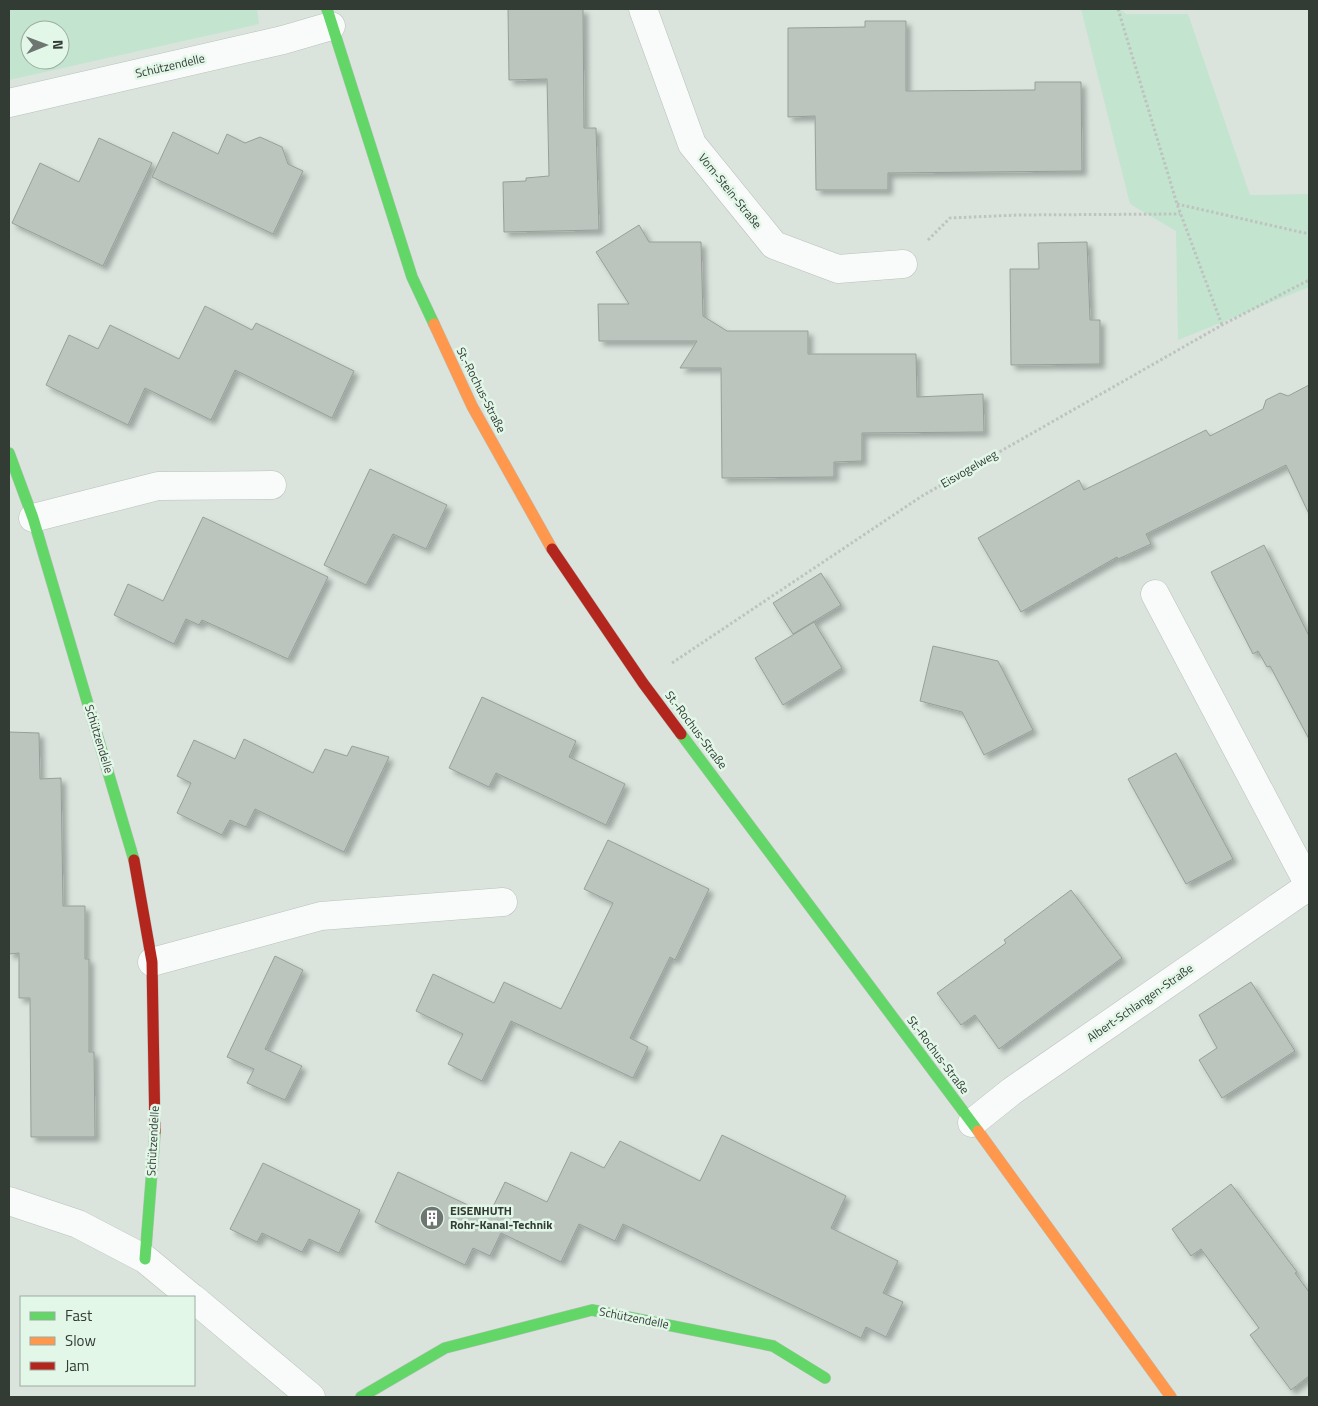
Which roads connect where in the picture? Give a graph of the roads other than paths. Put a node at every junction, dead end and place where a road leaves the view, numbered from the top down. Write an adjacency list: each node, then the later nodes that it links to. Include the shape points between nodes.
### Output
1 (643, 9): 4 (street, Vom-Stein-Straße, via 692,144 774,245 838,269)
2 (329, 17): 3 (street, Schützendelle, via 283,40); 12 (street, St.-Rochus-Straße, via 412,277 472,406 545,538 643,682)
3 (9, 103)
4 (903, 264)
5 (9, 453): 7 (street, Schützendelle)
6 (272, 485): 7 (street, via 158,486)
7 (33, 518): 11 (street, Schützendelle, via 133,852)
8 (1154, 594): 9 (street, Albert-Schlangen-Straße)
9 (1309, 885): 12 (street, Albert-Schlangen-Straße, via 1012,1091)
10 (503, 902): 11 (street, via 321,916)
11 (152, 962): 14 (street, Schützendelle, via 156,1124)
12 (972, 1123): 20 (street, St.-Rochus-Straße)
13 (9, 1201): 14 (street, via 78,1224)
14 (145, 1259): 15 (street)
15 (191, 1296)
16 (195, 1300): 18 (street)
17 (825, 1378): 19 (street, Schützendelle, via 773,1346 592,1310 445,1348)
18 (311, 1397)
19 (360, 1397)
20 (1171, 1397)

